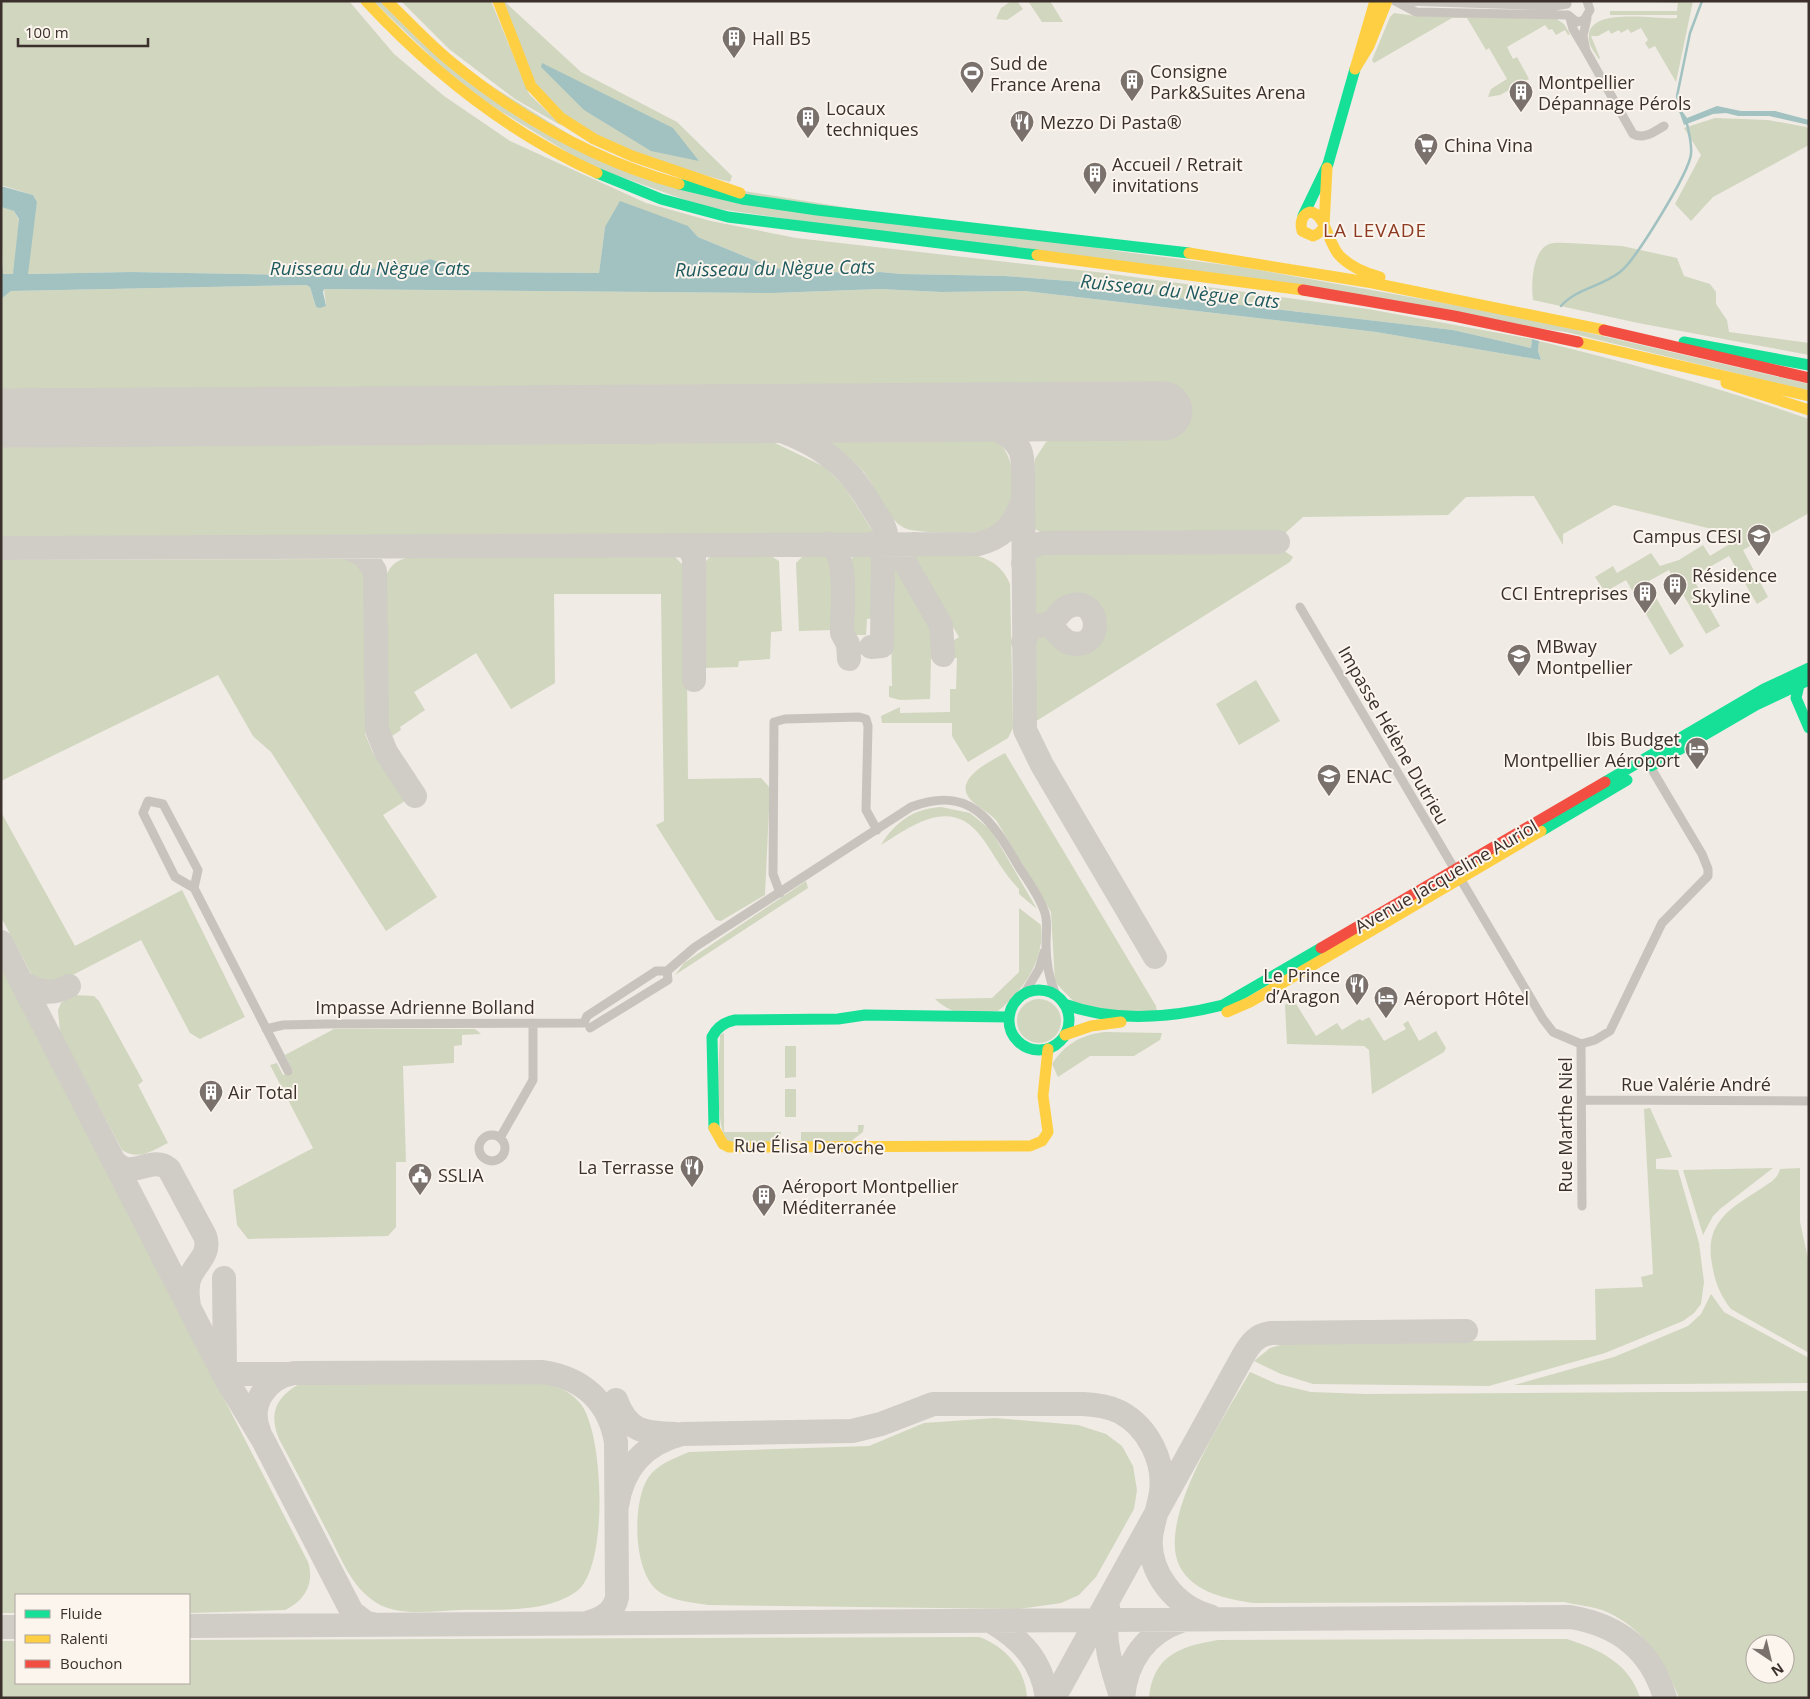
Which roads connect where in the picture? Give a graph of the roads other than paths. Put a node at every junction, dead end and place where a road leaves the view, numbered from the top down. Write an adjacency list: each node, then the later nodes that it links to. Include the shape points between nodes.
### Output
1 (366, 1): 21 (main road, via 400,38 472,102 581,168 664,200 725,216 1236,279 1380,302)
2 (387, 1): 16 (main road, via 458,68 549,128 634,169 691,187)
3 (498, 1): 16 (main road, via 531,86 561,118 594,139 632,156 735,189)
4 (1375, 1): 13 (main road)
5 (1387, 1): 13 (main road, via 1369,46)
6 (1395, 1): 10 (street, via 1416,12)
7 (1405, 1): 9 (street, via 1555,6)
8 (1588, 2): 11 (street)
9 (1568, 3): 10 (street)
10 (1568, 17): 11 (street, via 1577,22); 12 (street)
11 (1587, 18): 12 (street, via 1583,36)
12 (1586, 51): 14 (street, via 1633,134 1646,136)
13 (1355, 69): 15 (main road)
14 (1664, 126)
15 (1327, 168): 17 (main road); 18 (main road)
16 (749, 199): 19 (main road, via 847,214 1186,253)
17 (1303, 216): 18 (main road, via 1317,214); 18 (main road, via 1300,227 1308,235 1318,234)
18 (1324, 226): 19 (main road, via 1333,249 1344,262 1365,273 1398,281)
19 (1409, 289): 20 (main road)
20 (1635, 336): 22 (main road, via 1705,344); 23 (main road)
21 (1631, 352): 24 (main road); 25 (main road)
22 (1809, 365)
23 (1809, 378)
24 (1809, 396)
25 (1809, 410)
26 (1300, 607): 35 (street, Impasse Hélène Dutrieu)
27 (1809, 668): 28 (main road, Avenue Jacqueline Auriol)
28 (1785, 678): 29 (main road); 33 (main road, Avenue Jacqueline Auriol)
29 (1804, 679): 30 (main road, Avenue Jacqueline Auriol); 31 (main road, via 1796,695)
30 (1768, 699): 31 (main road, via 1784,698); 33 (main road, Avenue Jacqueline Auriol)
31 (1804, 706): 32 (main road)
32 (1809, 728)
33 (1648, 763): 35 (main road, Avenue Jacqueline Auriol); 48 (street, via 1702,854 1708,876 1662,924 1610,1031)
34 (876, 830): 37 (street); 37 (street, via 866,810 866,719 785,719 774,722 773,874); 38 (street, via 911,807 929,800 947,799 976,809 997,829 1040,902 1047,925)
35 (1458, 874): 42 (main road, Avenue Jacqueline Auriol, via 1223,1005 1197,1013 1123,1016 1091,1014); 47 (main road, Avenue Jacqueline Auriol, via 1250,1002 1226,1013 1200,1020 1106,1023); 48 (street, Rue Marthe Niel, via 1548,1027 1556,1034)
36 (194, 888): 36 (street, via 198,870 192,856 163,804 148,801 143,813 167,863 175,877); 46 (street)
37 (780, 893): 39 (street, via 695,947)
38 (1046, 945): 40 (street, via 1039,969); 41 (street, via 1048,970)
39 (667, 971): 45 (street, via 668,980); 45 (street, via 656,971 587,1016)
40 (1024, 994): 41 (main road, via 1040,990); 43 (main road, via 1017,1000)
41 (1056, 995): 42 (main road)
42 (1064, 1004): 47 (main road, via 1069,1019)
43 (1009, 1018): 49 (main road, via 1020,1044 1039,1050); 49 (main road, Rue Élisa Deroche, via 865,1015 838,1020 726,1022 712,1037 714,1130 723,1144 729,1147 1030,1146 1046,1136 1043,1085 1049,1067)
44 (533, 1023): 45 (street, Impasse Adrienne Bolland); 46 (street, Impasse Adrienne Bolland, via 283,1024); 53 (street, via 533,1080)
45 (587, 1026)
46 (266, 1029): 50 (street)
47 (1065, 1035): 49 (main road)
48 (1581, 1044): 51 (street, Rue Marthe Niel)
49 (1048, 1048)
50 (288, 1071)
51 (1583, 1100): 52 (street, Rue Valérie André); 54 (street, Rue Marthe Niel)
52 (1809, 1101)
53 (500, 1138)
54 (1582, 1206)

